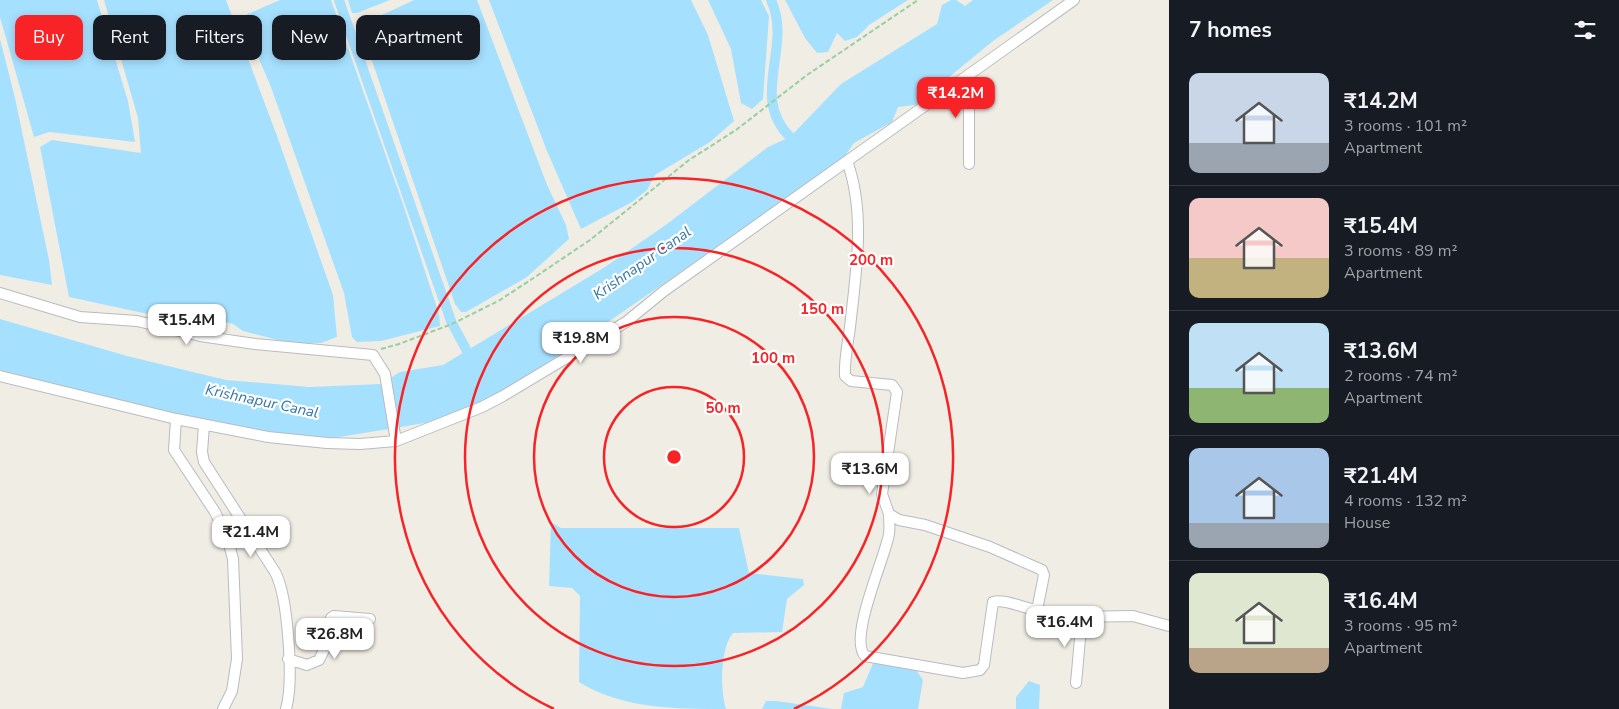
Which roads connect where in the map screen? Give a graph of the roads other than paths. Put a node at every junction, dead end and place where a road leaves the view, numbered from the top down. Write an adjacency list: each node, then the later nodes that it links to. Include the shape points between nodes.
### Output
1 (1074, 0): 2 (street)
2 (969, 74): 3 (street); 4 (street)
3 (848, 161): 9 (street, via 664,291 626,322 482,408); 10 (street, via 858,203 845,376 851,381 892,385 897,392 882,494)
4 (969, 164)
5 (0, 293): 9 (street, via 80,317 137,321 200,336 255,344 373,355 385,374)
6 (0, 376): 7 (street)
7 (176, 419): 8 (street); 17 (street, via 174,450 215,512 232,559 237,659 232,691)
8 (204, 424): 9 (street, via 268,438 327,443); 15 (street, via 204,462 282,588)
9 (396, 441)
10 (889, 514): 11 (street, via 899,520 925,525 990,547 1042,570 1044,575); 11 (street, via 889,534 863,620 861,648 865,656 972,673 984,665 993,602)
11 (1037, 610): 12 (street)
12 (1082, 617): 14 (street, via 1133,616); 16 (street)
13 (370, 619): 15 (street, via 334,616 319,660 307,665)
14 (1169, 626)
15 (288, 659): 18 (street, via 290,688)
16 (1076, 683)
17 (223, 709)
18 (286, 709)

